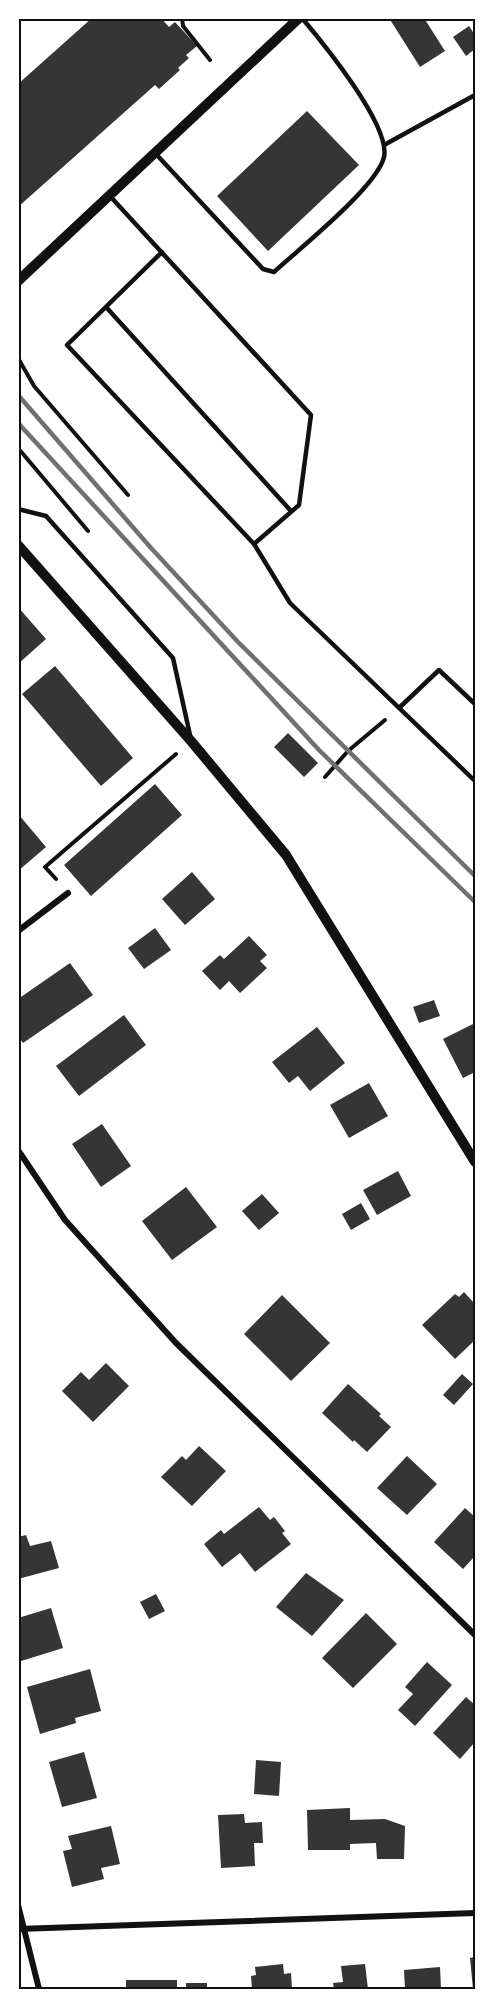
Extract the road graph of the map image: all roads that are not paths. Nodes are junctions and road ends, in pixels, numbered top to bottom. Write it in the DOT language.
graph roads {
  1 [pos="300,18"];
  2 [pos="475,95"];
  3 [pos="384,145"];
  4 [pos="155,153"];
  5 [pos="110,195"];
  6 [pos="162,252"];
  7 [pos="18,281"];
  8 [pos="106,307"];
  9 [pos="18,509"];
  10 [pos="291,511"];
  11 [pos="254,544"];
  12 [pos="18,545"];
  13 [pos="475,704"];
  14 [pos="399,708"];
  15 [pos="191,741"];
  16 [pos="475,781"];
  17 [pos="68,893"];
  18 [pos="18,931"];
  19 [pos="18,1150"];
  20 [pos="475,1162"];
  21 [pos="475,1635"];
  22 [pos="18,1905"];
  23 [pos="475,1912"];
  24 [pos="21,1929"];
  25 [pos="39,1989"];
  1 -- 3 [label="lane"];
  1 -- 4 [label="street"];
  2 -- 3 [label="lane"];
  3 -- 4 [label="lane"];
  4 -- 5 [label="street"];
  5 -- 6 [label="lane"];
  5 -- 7 [label="street"];
  6 -- 8 [label="lane"];
  6 -- 10 [label="lane"];
  8 -- 10 [label="lane"];
  8 -- 11 [label="lane"];
  9 -- 15 [label="lane"];
  10 -- 11 [label="lane"];
  11 -- 14 [label="lane"];
  12 -- 15 [label="street"];
  13 -- 14 [label="lane"];
  14 -- 16 [label="lane"];
  15 -- 20 [label="street"];
  17 -- 18 [label="street"];
  19 -- 21 [label="street"];
  22 -- 24 [label="street"];
  23 -- 24 [label="street"];
  24 -- 25 [label="street"];
}
